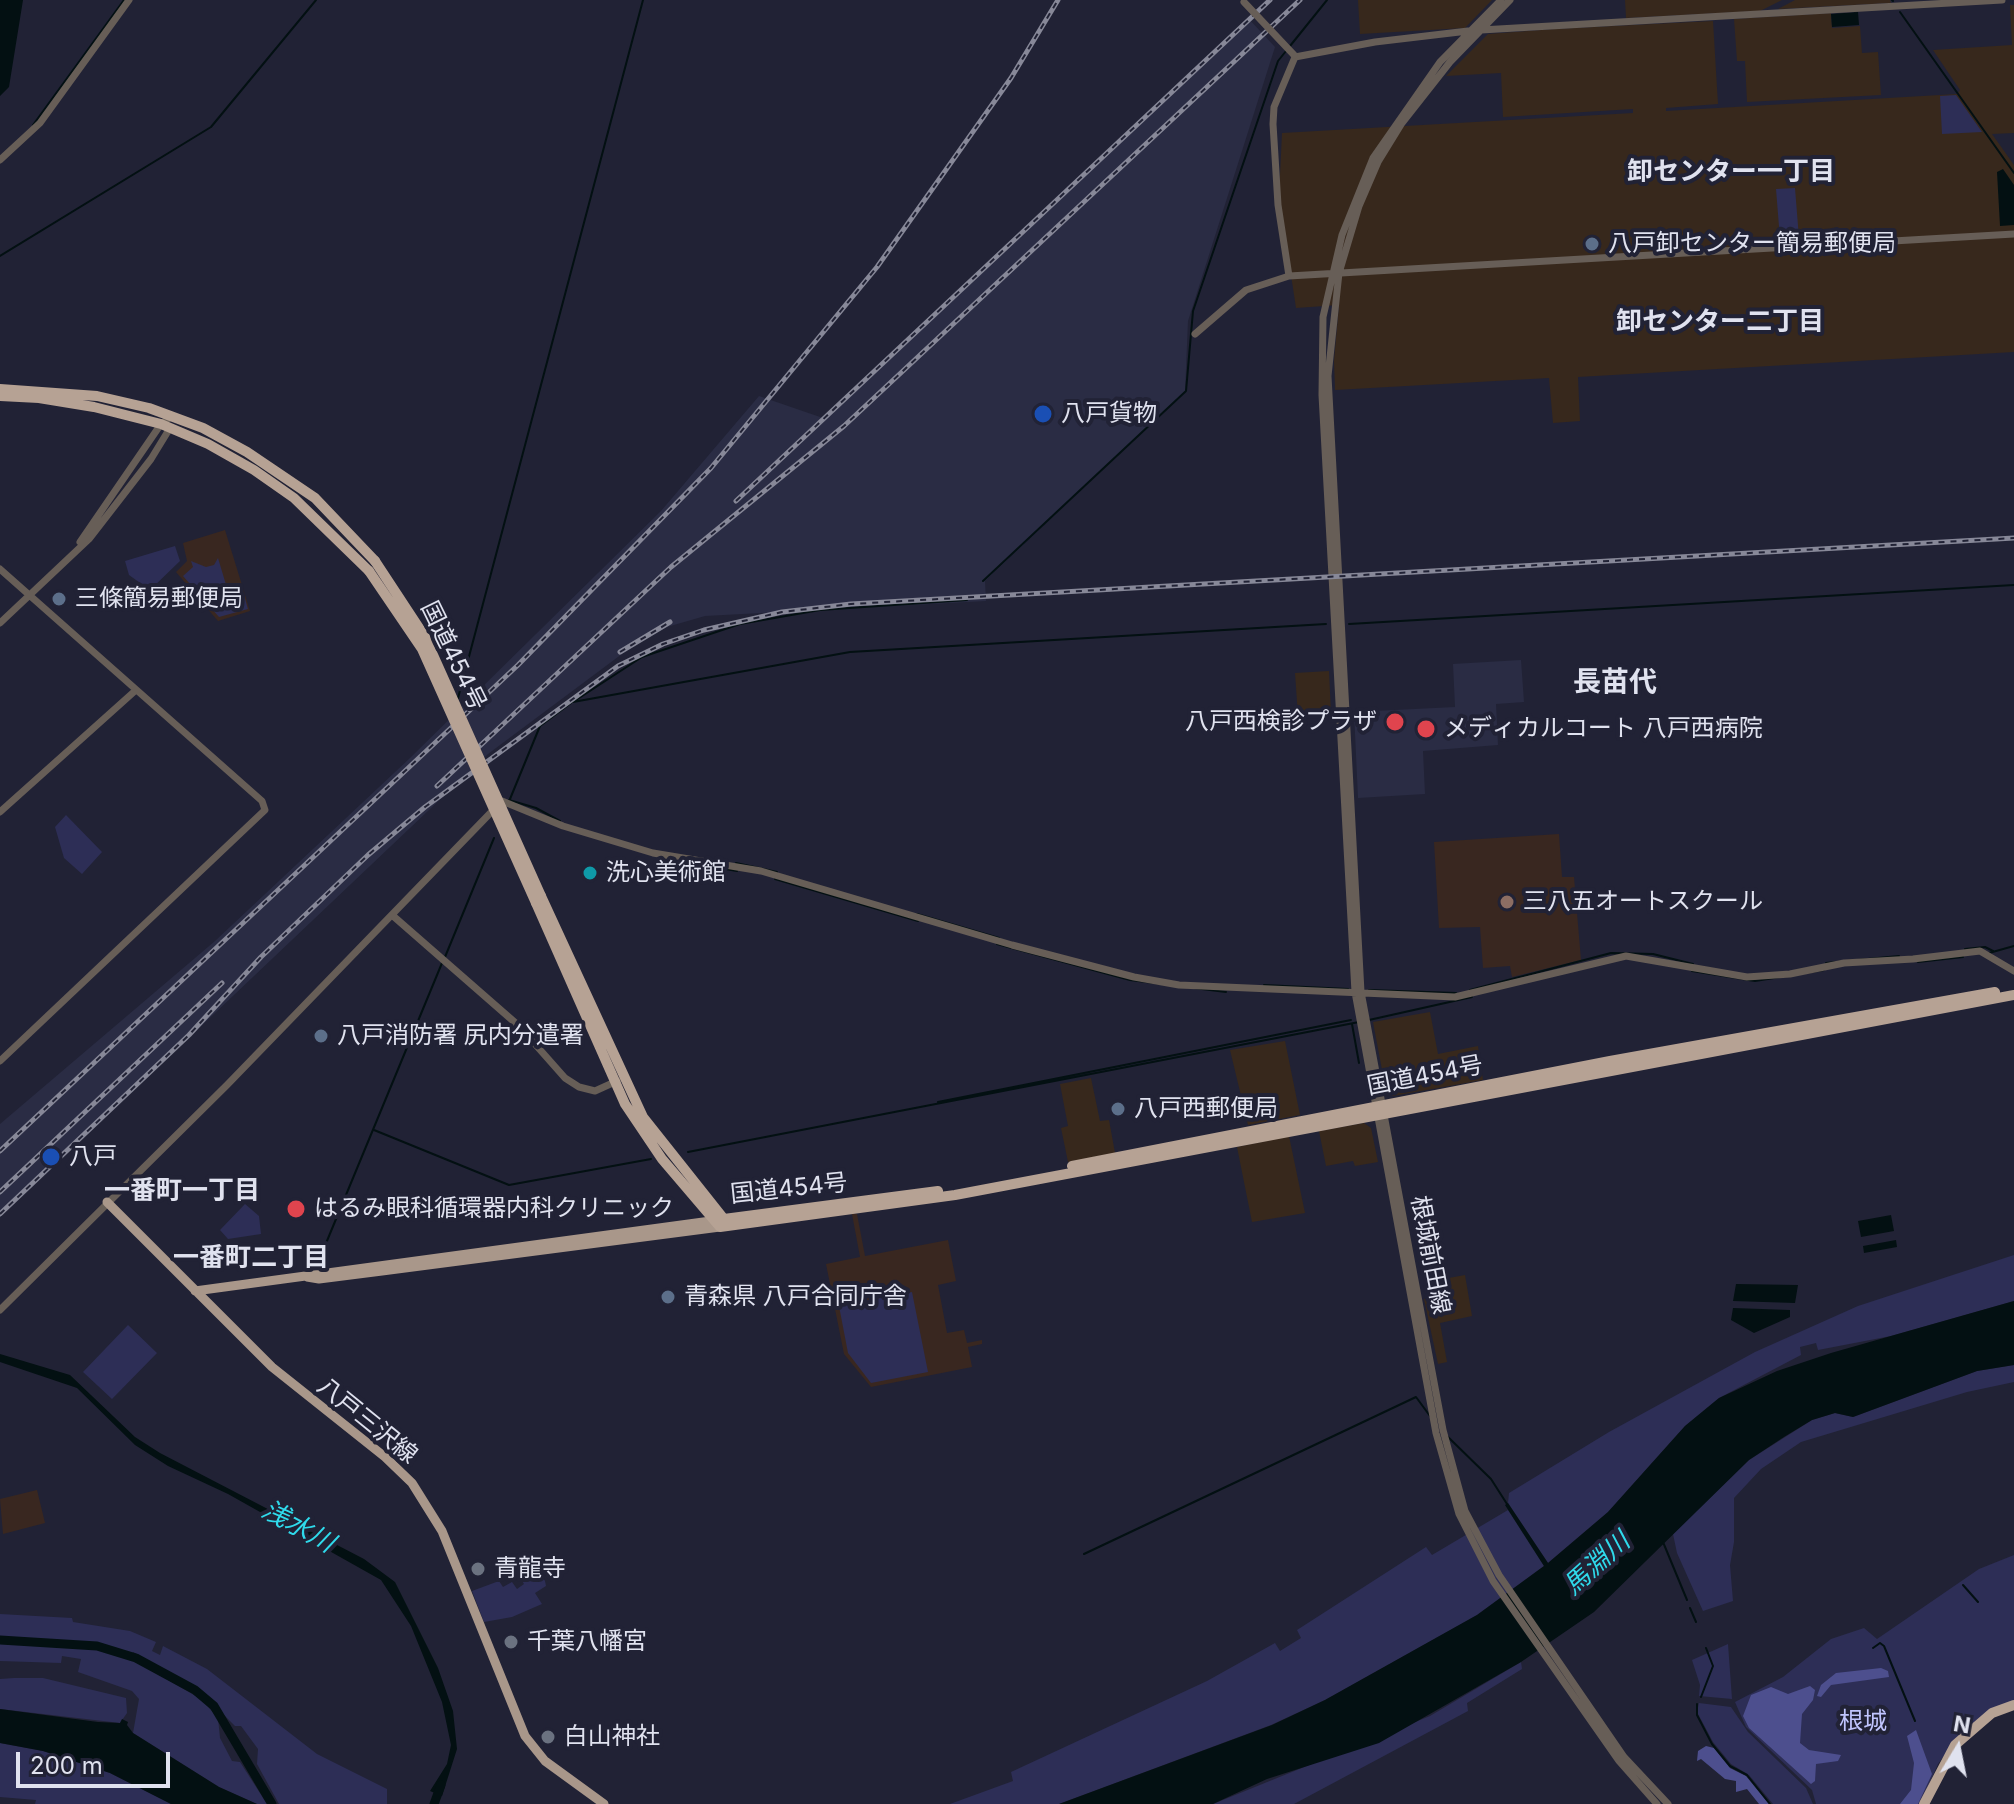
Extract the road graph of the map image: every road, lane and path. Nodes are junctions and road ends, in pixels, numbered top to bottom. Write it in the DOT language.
graph roads {
  1 [pos="129,0"];
  2 [pos="1501,0"];
  3 [pos="1510,0"];
  4 [pos="2002,0"];
  5 [pos="1243,1"];
  6 [pos="1482,30"];
  7 [pos="1470,31"];
  8 [pos="1295,56"];
  9 [pos="0,160"];
  10 [pos="2014,234"];
  11 [pos="1335,274"];
  12 [pos="1289,276"];
  13 [pos="1195,334"];
  14 [pos="0,389"];
  15 [pos="0,396"];
  16 [pos="168,423"];
  17 [pos="0,569"];
  18 [pos="28,597"];
  19 [pos="0,623"];
  20 [pos="136,690"];
  21 [pos="0,812"];
  22 [pos="392,915"];
  23 [pos="2014,971"];
  24 [pos="2014,988"];
  25 [pos="1358,992"];
  26 [pos="2014,995"];
  27 [pos="0,1061"];
  28 [pos="618,1080"];
  29 [pos="1379,1110"];
  30 [pos="107,1202"];
  31 [pos="719,1222"];
  32 [pos="195,1291"];
  33 [pos="0,1310"];
  34 [pos="2014,1705"];
  35 [pos="1622,1759"];
  36 [pos="604,1804"];
  37 [pos="1657,1804"];
  38 [pos="1668,1804"];
  39 [pos="1924,1804"];
  1 -- 9 [label="street"];
  2 -- 7 [label="street"];
  3 -- 6 [label="street"];
  4 -- 6 [label="street"];
  5 -- 8 [label="street, bridge"];
  6 -- 7 [label="street"];
  6 -- 11 [label="street"];
  7 -- 8 [label="street"];
  7 -- 11 [label="street"];
  8 -- 12 [label="street"];
  10 -- 11 [label="street"];
  11 -- 12 [label="street"];
  11 -- 25 [label="street, 根城前田線"];
  12 -- 13 [label="street"];
  14 -- 16 [label="highway, 国道454号"];
  15 -- 16 [label="highway, 国道454号"];
  16 -- 18 [label="street"];
  16 -- 28 [label="highway, 国道454号, bridge"];
  17 -- 18 [label="street"];
  18 -- 19 [label="street"];
  18 -- 20 [label="street"];
  20 -- 21 [label="street"];
  20 -- 27 [label="street"];
  22 -- 25 [label="street"];
  22 -- 28 [label="street"];
  22 -- 30 [label="street"];
  23 -- 25 [label="street"];
  24 -- 29 [label="highway, 国道454号"];
  25 -- 29 [label="street, 根城前田線"];
  26 -- 29 [label="highway, 国道454号"];
  28 -- 31 [label="highway, 国道454号"];
  29 -- 31 [label="highway, 国道454号"];
  29 -- 35 [label="street, 根城前田線"];
  30 -- 32 [label="main road, 八戸三沢線"];
  30 -- 33 [label="street"];
  31 -- 32 [label="main road"];
  32 -- 36 [label="main road, 八戸三沢線"];
  34 -- 39 [label="highway"];
  35 -- 37 [label="street"];
  35 -- 38 [label="street"];
}
